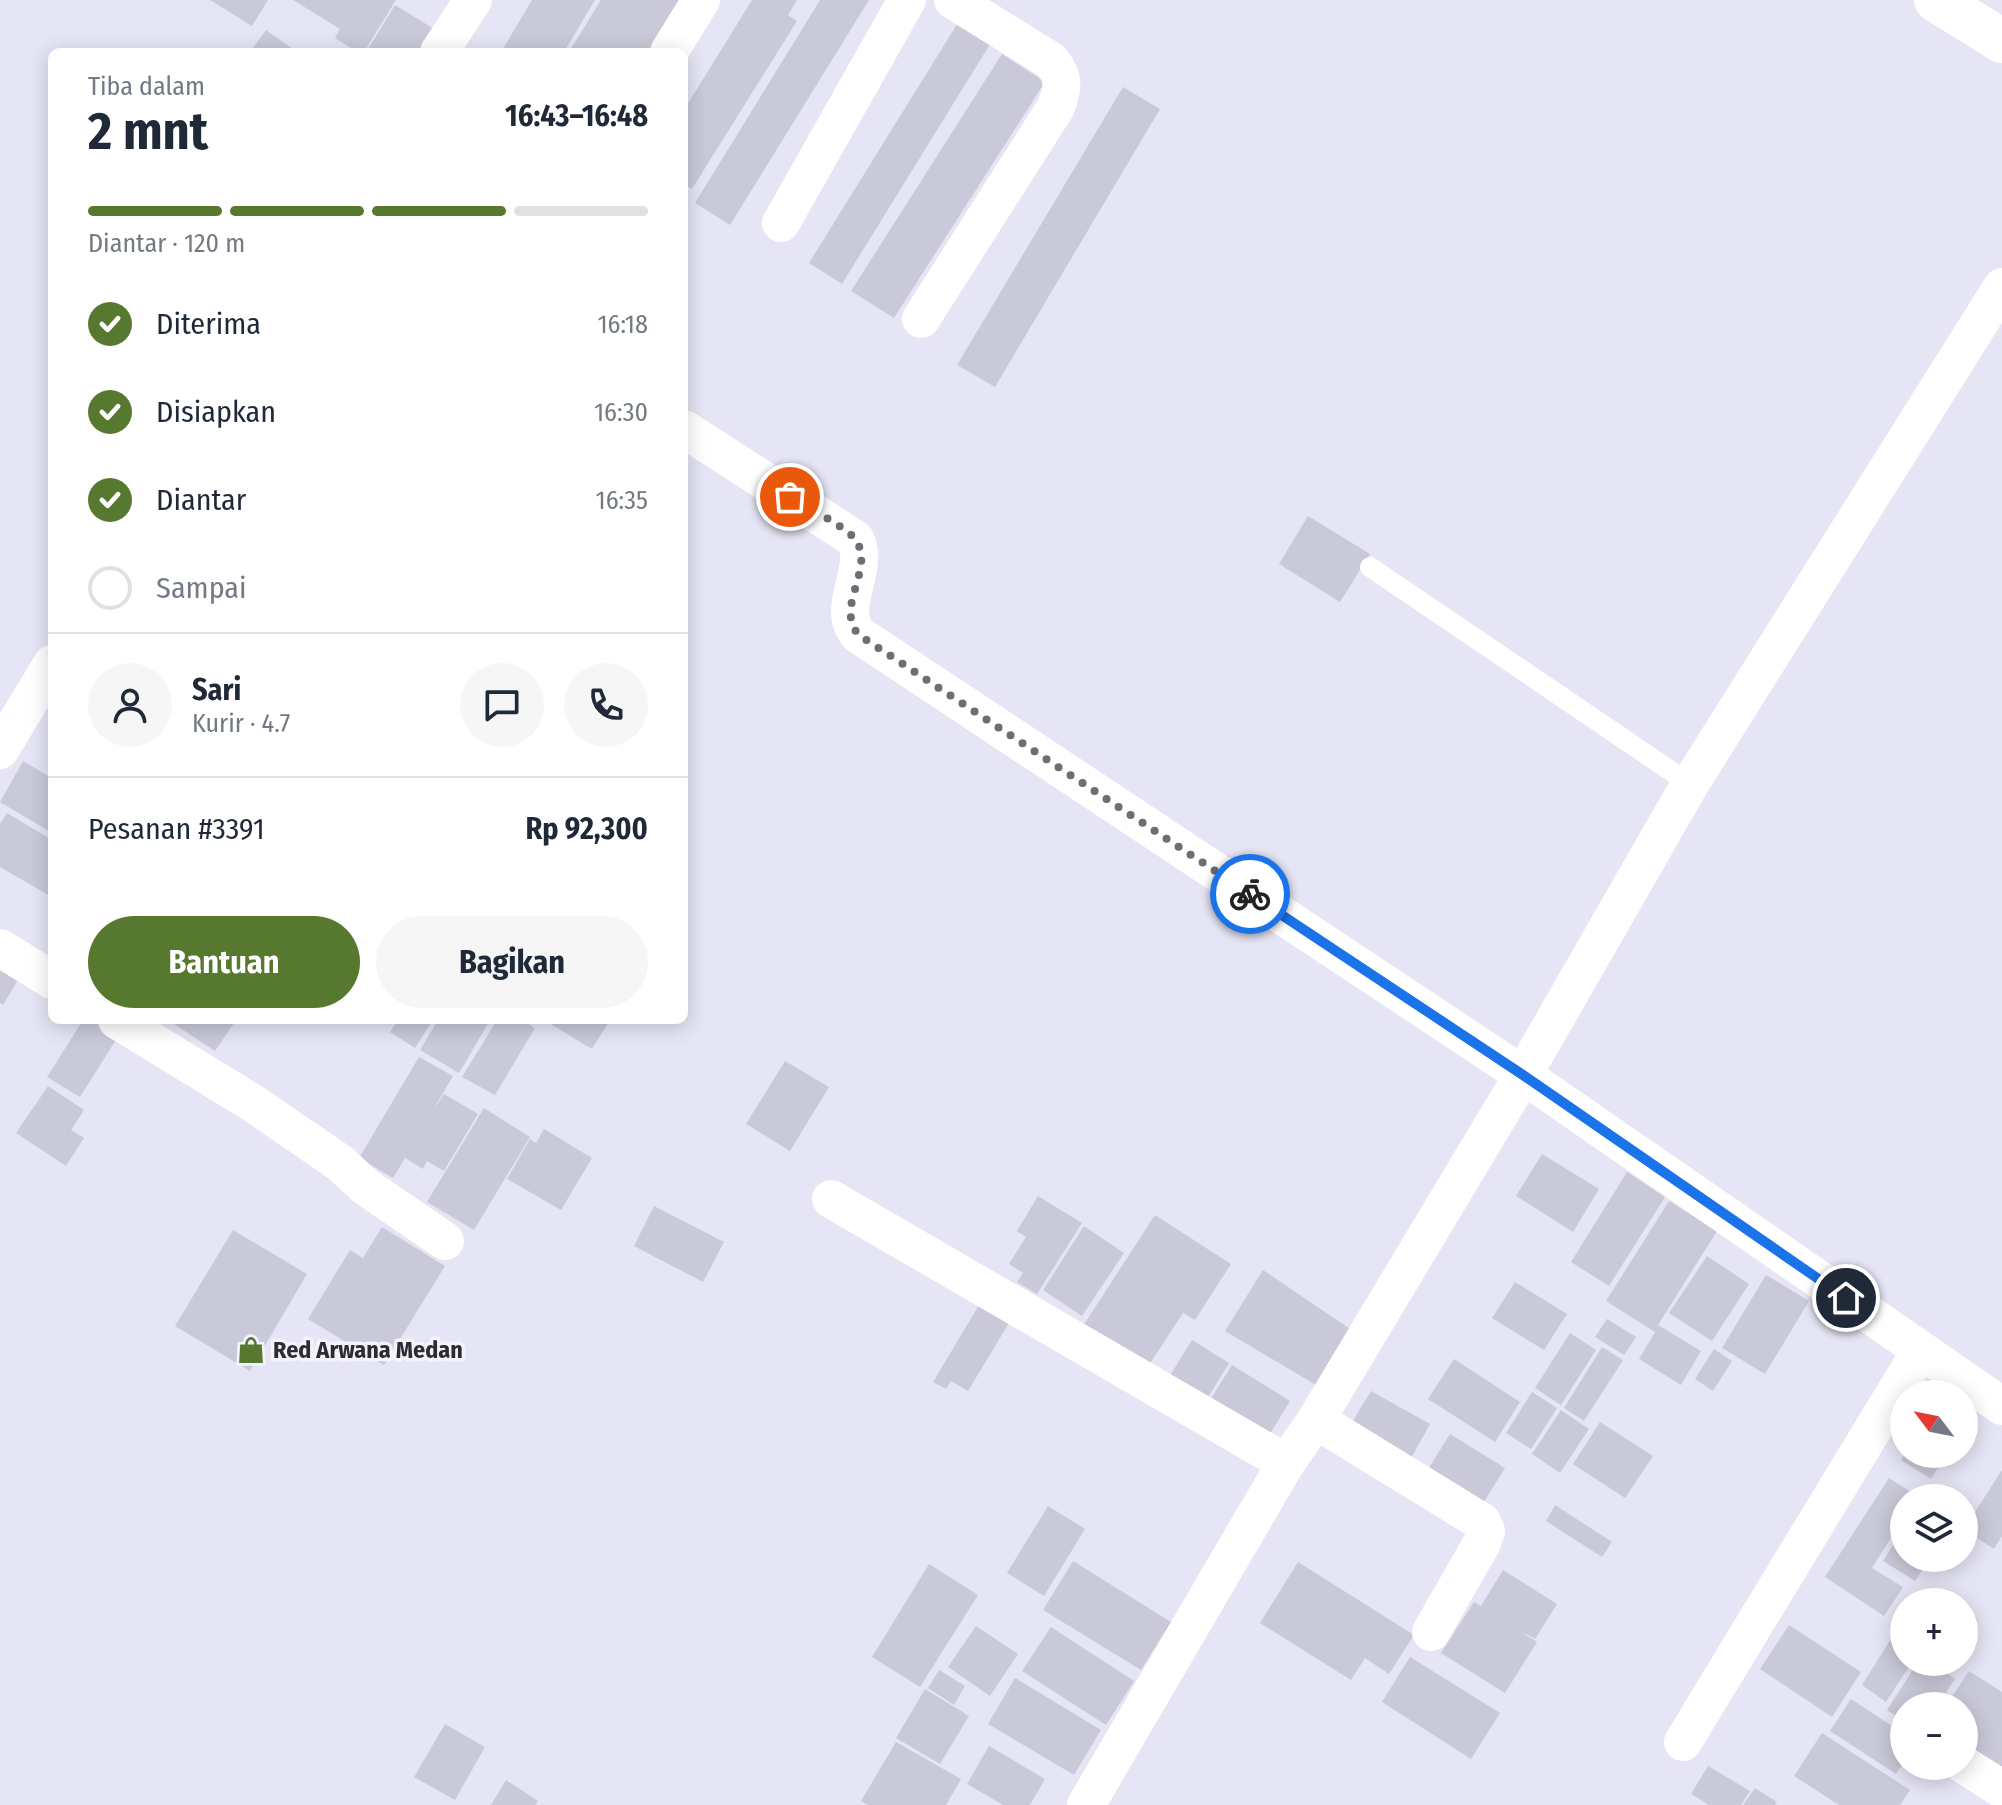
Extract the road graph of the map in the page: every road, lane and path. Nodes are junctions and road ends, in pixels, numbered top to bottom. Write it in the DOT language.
graph roads {
  1 [pos="473,0"];
  2 [pos="701,0"];
  3 [pos="907,0"];
  4 [pos="953,0"];
  5 [pos="1936,0"];
  6 [pos="2002,41"];
  7 [pos="442,48"];
  8 [pos="671,48"];
  9 [pos="781,223"];
  10 [pos="2002,287"];
  11 [pos="921,319"];
  12 [pos="688,432"];
  13 [pos="1370,567"];
  14 [pos="47,683"];
  15 [pos="0,750"];
  16 [pos="1690,784"];
  17 [pos="0,948"];
  18 [pos="48,978"];
  19 [pos="124,1024"];
  20 [pos="1523,1075"];
  21 [pos="831,1199"];
  22 [pos="445,1241"];
  23 [pos="1921,1350"];
  24 [pos="2002,1406"];
  25 [pos="1316,1420"];
  26 [pos="1286,1463"];
  27 [pos="1431,1632"];
  28 [pos="1683,1742"];
  29 [pos="1978,1774"];
  30 [pos="2002,1789"];
  31 [pos="1086,1805"];
  1 -- 7 [label="street"];
  2 -- 8 [label="street"];
  3 -- 9 [label="street"];
  4 -- 11 [label="street"];
  5 -- 6 [label="street"];
  10 -- 16 [label="street"];
  12 -- 20 [label="street"];
  13 -- 16 [label="lane"];
  14 -- 15 [label="street"];
  16 -- 20 [label="street"];
  17 -- 18 [label="street"];
  19 -- 22 [label="street"];
  20 -- 23 [label="street"];
  20 -- 25 [label="street"];
  21 -- 26 [label="street"];
  23 -- 24 [label="street"];
  23 -- 28 [label="street"];
  25 -- 26 [label="street"];
  25 -- 27 [label="street"];
  26 -- 31 [label="street"];
  29 -- 30 [label="street"];
}
